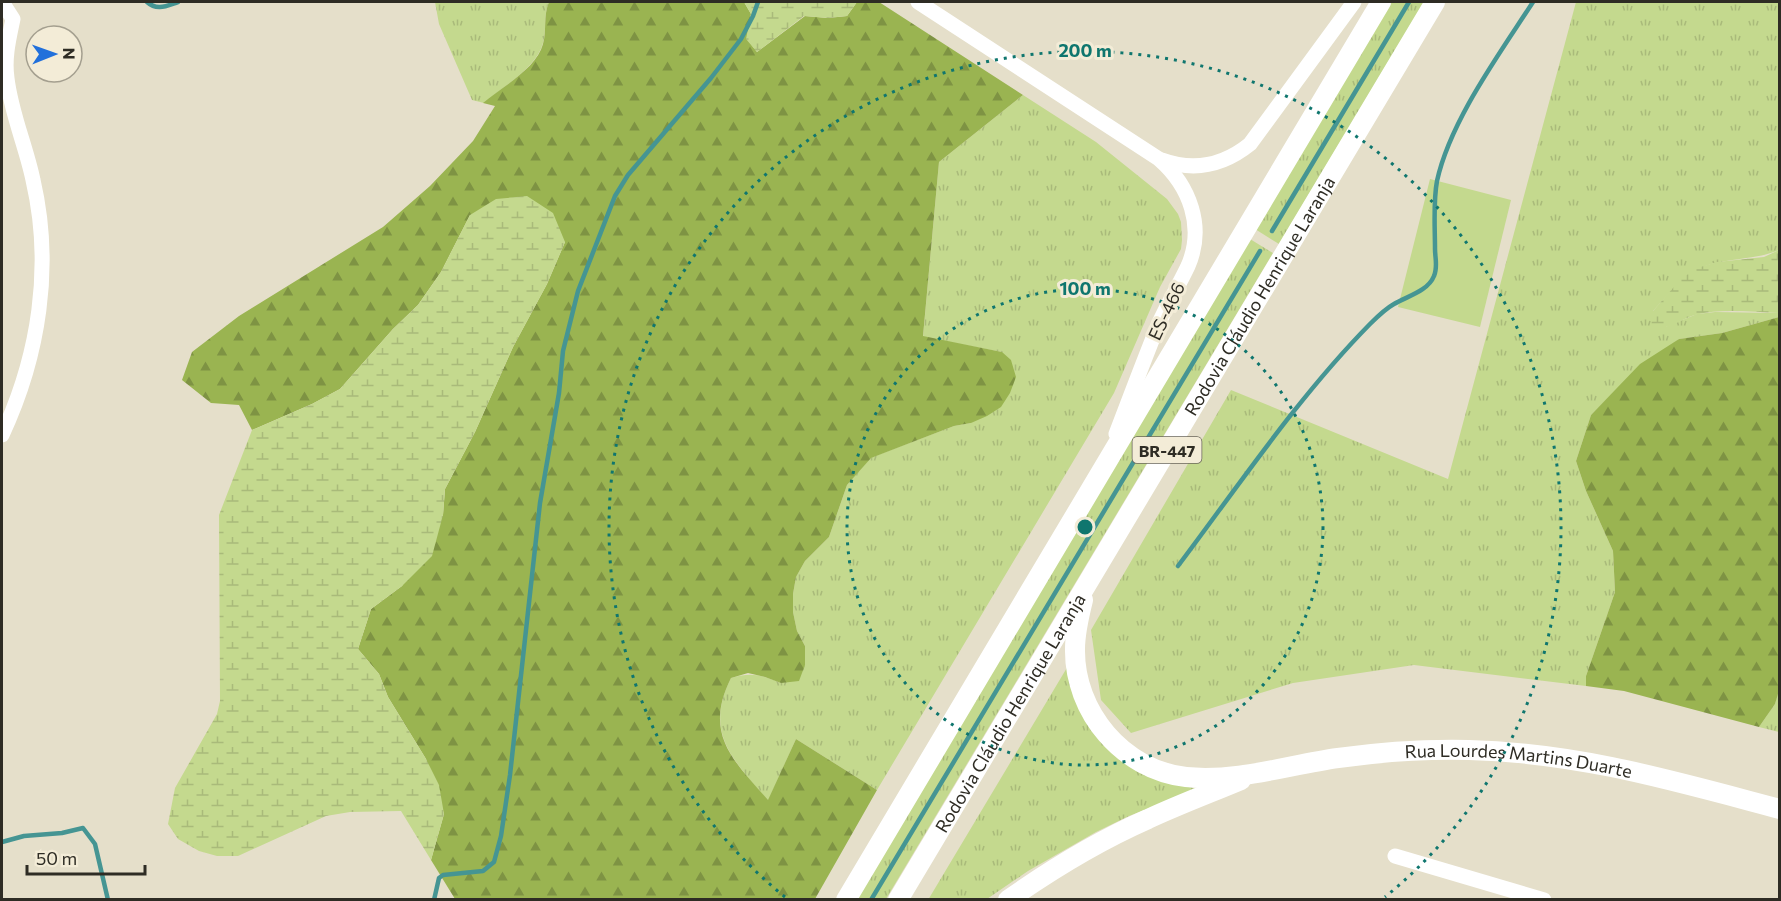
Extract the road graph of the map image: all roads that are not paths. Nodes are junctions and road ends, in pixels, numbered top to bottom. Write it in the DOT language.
graph roads {
  1 [pos="2,2"];
  2 [pos="918,2"];
  3 [pos="1354,2"];
  4 [pos="1381,2"];
  5 [pos="1435,2"];
  6 [pos="1159,159"];
  7 [pos="2,435"];
  8 [pos="1103,468"];
  9 [pos="1086,586"];
  10 [pos="1255,774"];
  11 [pos="1779,808"];
  12 [pos="1395,856"];
  13 [pos="846,900"];
  14 [pos="898,900"];
  15 [pos="1008,900"];
  16 [pos="1544,900"];
  1 -- 7 [label="street"];
  2 -- 6 [label="street, ES-466"];
  3 -- 6 [label="street, ES-466"];
  4 -- 8 [label="main road, BR-447"];
  5 -- 9 [label="main road, Rodovia Cláudio Henrique Laranja / BR-447"];
  6 -- 8 [label="street, ES-466"];
  8 -- 13 [label="main road, BR-447"];
  9 -- 10 [label="main road"];
  9 -- 14 [label="main road, Rodovia Cláudio Henrique Laranja / BR-447"];
  10 -- 11 [label="main road, Rua Lourdes Martins Duarte"];
  10 -- 15 [label="main road"];
  12 -- 16 [label="street"];
}
